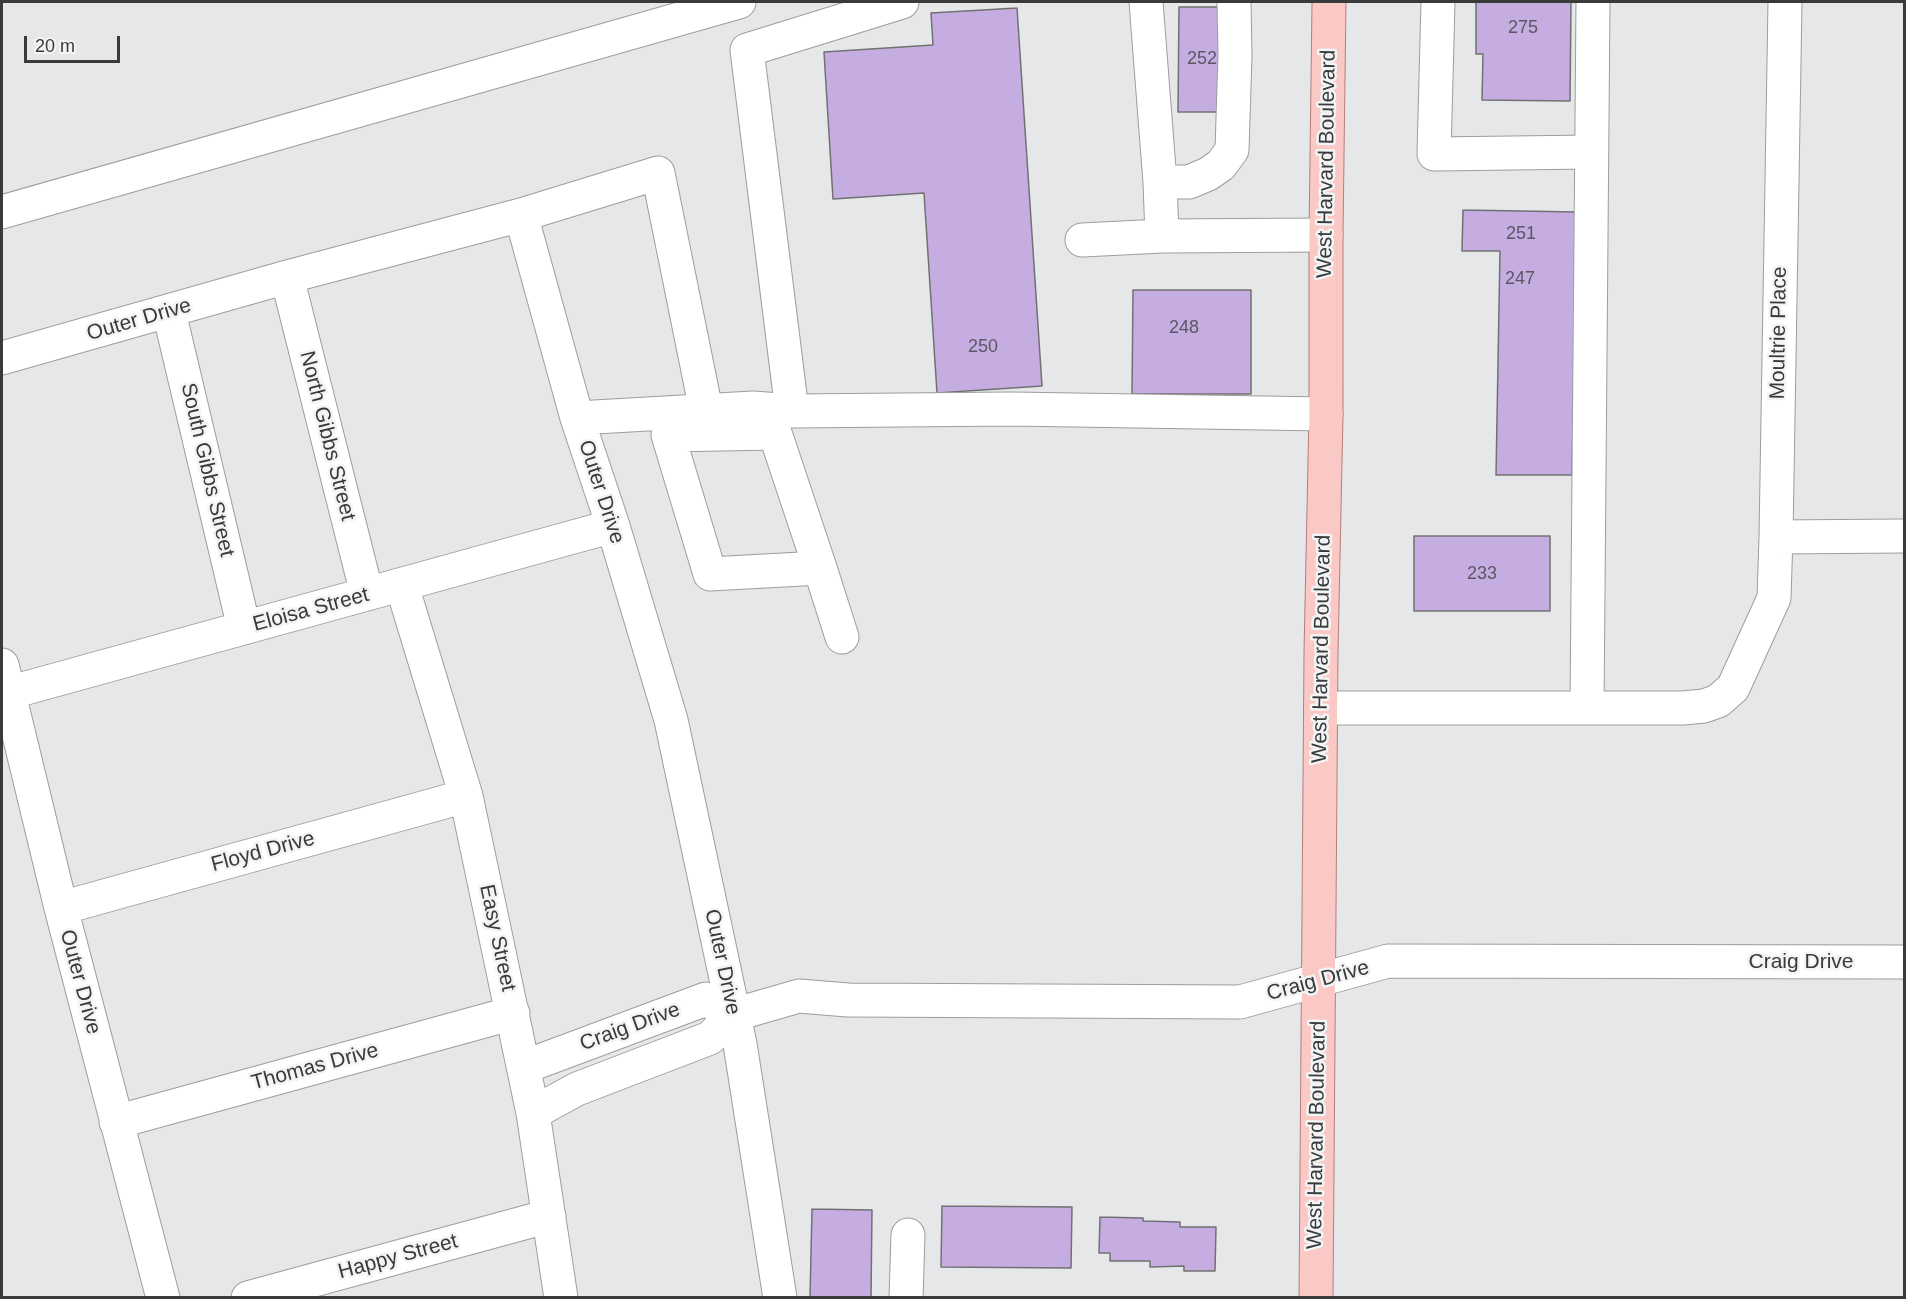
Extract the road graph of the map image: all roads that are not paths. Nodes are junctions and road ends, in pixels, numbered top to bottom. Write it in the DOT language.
graph roads {
  1 [pos="739,2"];
  2 [pos="902,2"];
  3 [pos="1146,2"];
  4 [pos="1234,2"];
  5 [pos="1329,2"];
  6 [pos="1438,2"];
  7 [pos="1593,2"];
  8 [pos="1785,2"];
  9 [pos="1591,152"];
  10 [pos="1160,182"];
  11 [pos="2,212"];
  12 [pos="521,215"];
  13 [pos="1326,235"];
  14 [pos="1162,236"];
  15 [pos="1082,240"];
  16 [pos="287,278"];
  17 [pos="169,312"];
  18 [pos="2,358"];
  19 [pos="706,410"];
  20 [pos="792,411"];
  21 [pos="1326,414"];
  22 [pos="577,418"];
  23 [pos="613,526"];
  24 [pos="1905,536"];
  25 [pos="1776,537"];
  26 [pos="820,568"];
  27 [pos="402,586"];
  28 [pos="367,594"];
  29 [pos="244,628"];
  30 [pos="842,637"];
  31 [pos="5,679"];
  32 [pos="1321,708"];
  33 [pos="1587,708"];
  34 [pos="466,796"];
  35 [pos="61,908"];
  36 [pos="1905,962"];
  37 [pos="1319,981"];
  38 [pos="513,1013"];
  39 [pos="733,1015"];
  40 [pos="524,1067"];
  41 [pos="533,1113"];
  42 [pos="116,1122"];
  43 [pos="549,1216"];
  44 [pos="908,1235"];
  45 [pos="163,1298"];
  46 [pos="248,1298"];
  47 [pos="561,1298"];
  48 [pos="780,1298"];
  49 [pos="906,1298"];
  50 [pos="1316,1298"];
  1 -- 11 [label="street"];
  2 -- 20 [label="street"];
  3 -- 10 [label="street"];
  4 -- 10 [label="street"];
  5 -- 13 [label="main road, West Harvard Boulevard"];
  6 -- 9 [label="street"];
  7 -- 9 [label="street"];
  8 -- 25 [label="street, Moultrie Place"];
  9 -- 33 [label="street"];
  10 -- 14 [label="street"];
  12 -- 16 [label="street, Outer Drive"];
  12 -- 19 [label="street"];
  12 -- 22 [label="street, Outer Drive"];
  13 -- 14 [label="street"];
  13 -- 21 [label="main road, West Harvard Boulevard"];
  14 -- 15 [label="street"];
  16 -- 17 [label="street, Outer Drive"];
  16 -- 28 [label="street, North Gibbs Street"];
  17 -- 18 [label="street, Outer Drive"];
  17 -- 29 [label="street, South Gibbs Street"];
  19 -- 20 [label="street"];
  19 -- 22 [label="street"];
  20 -- 21 [label="street"];
  21 -- 32 [label="main road, West Harvard Boulevard"];
  22 -- 23 [label="street, Outer Drive"];
  23 -- 27 [label="street, Eloisa Street"];
  23 -- 39 [label="street, Outer Drive"];
  24 -- 25 [label="street"];
  25 -- 33 [label="street, Moultrie Place"];
  26 -- 26 [label="street"];
  26 -- 30 [label="street"];
  27 -- 28 [label="street, Eloisa Street"];
  27 -- 34 [label="street, Easy Street"];
  28 -- 29 [label="street, Eloisa Street"];
  29 -- 31 [label="street, Eloisa Street"];
  31 -- 35 [label="street, Outer Drive"];
  32 -- 33 [label="street, Moultrie Place"];
  32 -- 37 [label="main road, West Harvard Boulevard"];
  34 -- 35 [label="street, Floyd Drive"];
  34 -- 38 [label="street, Easy Street"];
  35 -- 42 [label="street, Outer Drive"];
  36 -- 37 [label="street, Craig Drive"];
  37 -- 39 [label="street, Craig Drive"];
  37 -- 50 [label="main road, West Harvard Boulevard"];
  38 -- 40 [label="street, Easy Street"];
  38 -- 42 [label="street, Thomas Drive"];
  39 -- 40 [label="street, Craig Drive"];
  39 -- 41 [label="street, Craig Drive"];
  39 -- 48 [label="street, Outer Drive"];
  40 -- 41 [label="street, Easy Street"];
  41 -- 43 [label="street, Easy Street"];
  42 -- 45 [label="street, Outer Drive"];
  43 -- 46 [label="street, Happy Street"];
  43 -- 47 [label="street, Easy Street"];
  44 -- 49 [label="street"];
}
